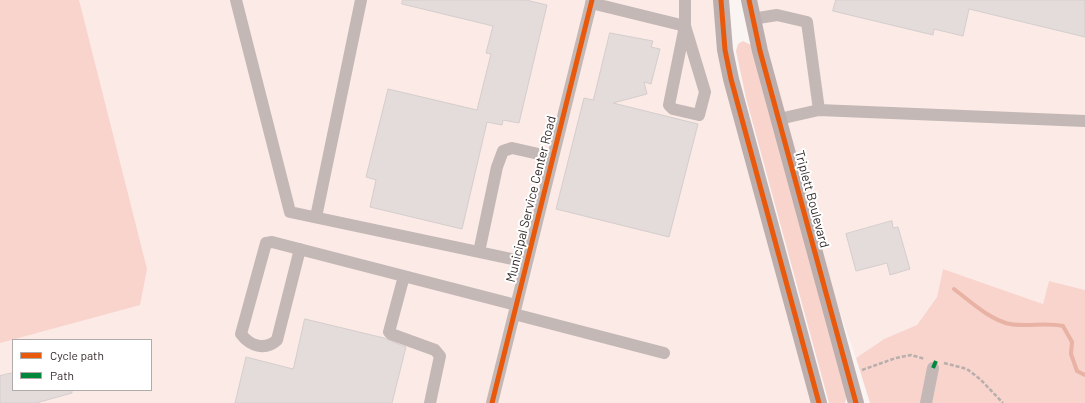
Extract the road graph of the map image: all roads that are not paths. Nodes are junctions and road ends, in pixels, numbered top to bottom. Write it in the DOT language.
graph roads {
  1 [pos="236,0"];
  2 [pos="361,0"];
  3 [pos="685,0"];
  4 [pos="721,0"];
  5 [pos="749,0"];
  6 [pos="591,2"];
  7 [pos="752,19"];
  8 [pos="685,26"];
  9 [pos="820,110"];
  10 [pos="779,119"];
  11 [pos="1085,121"];
  12 [pos="552,157"];
  13 [pos="316,217"];
  14 [pos="300,249"];
  15 [pos="479,252"];
  16 [pos="526,262"];
  17 [pos="404,276"];
  18 [pos="515,309"];
  19 [pos="664,353"];
  20 [pos="935,364"];
  21 [pos="430,403"];
  22 [pos="492,403"];
  23 [pos="819,403"];
  24 [pos="856,403"];
  25 [pos="926,403"];
  1 -- 13 [label="street"];
  2 -- 13 [label="street"];
  3 -- 8 [label="street"];
  4 -- 23 [label="main road"];
  5 -- 7 [label="main road, Triplett Boulevard"];
  6 -- 8 [label="street"];
  6 -- 12 [label="street, Municipal Service Center Road"];
  7 -- 9 [label="street"];
  7 -- 10 [label="main road, Triplett Boulevard"];
  8 -- 8 [label="street"];
  9 -- 10 [label="street"];
  9 -- 11 [label="street"];
  10 -- 24 [label="main road, Triplett Boulevard"];
  12 -- 15 [label="street"];
  12 -- 16 [label="street, Municipal Service Center Road"];
  13 -- 15 [label="street"];
  14 -- 14 [label="street"];
  14 -- 17 [label="street"];
  15 -- 16 [label="street"];
  16 -- 18 [label="street, Municipal Service Center Road"];
  17 -- 18 [label="street"];
  17 -- 21 [label="street"];
  18 -- 19 [label="street"];
  18 -- 22 [label="street, Municipal Service Center Road"];
  20 -- 25 [label="street"];
}
